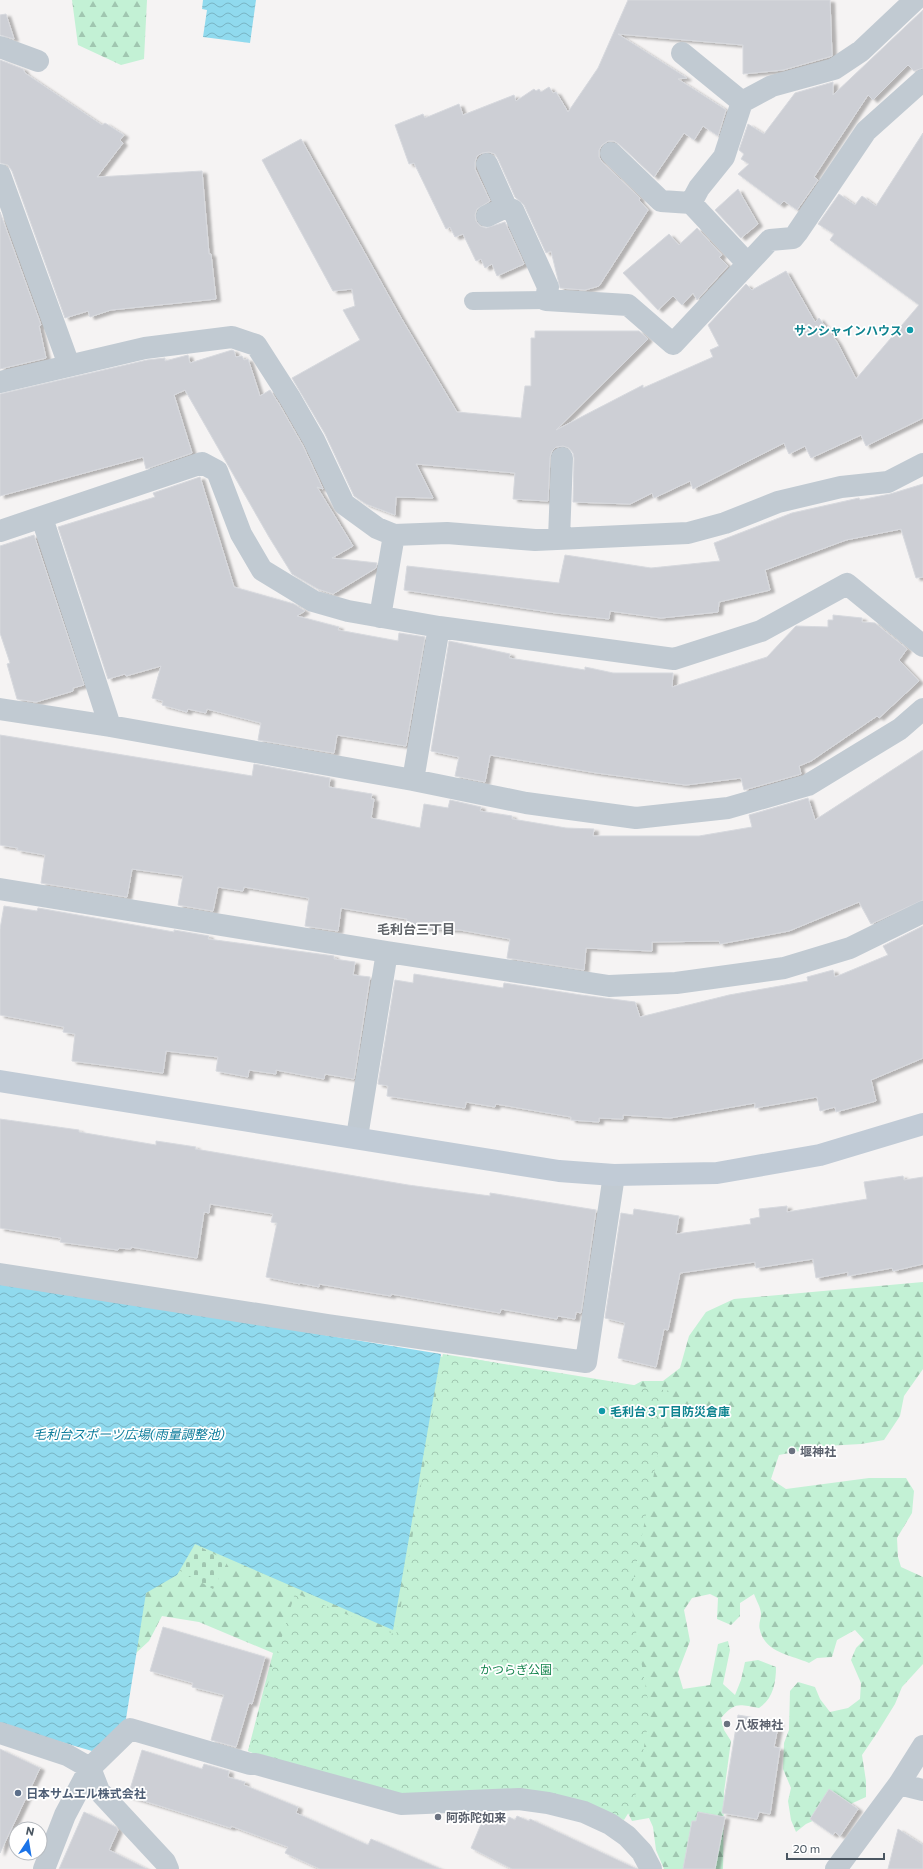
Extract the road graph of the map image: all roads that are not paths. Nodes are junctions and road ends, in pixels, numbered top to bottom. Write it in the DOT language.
graph roads {
  1 [pos="915,0"];
  2 [pos="0,47"];
  3 [pos="682,53"];
  4 [pos="38,61"];
  5 [pos="923,80"];
  6 [pos="742,102"];
  7 [pos="611,153"];
  8 [pos="487,164"];
  9 [pos="0,175"];
  10 [pos="691,203"];
  11 [pos="506,207"];
  12 [pos="487,216"];
  13 [pos="748,263"];
  14 [pos="546,300"];
  15 [pos="473,301"];
  16 [pos="69,366"];
  17 [pos="0,382"];
  18 [pos="562,458"];
  19 [pos="923,464"];
  20 [pos="42,518"];
  21 [pos="0,531"];
  22 [pos="394,535"];
  23 [pos="559,539"];
  24 [pos="380,617"];
  25 [pos="439,627"];
  26 [pos="923,646"];
  27 [pos="0,709"];
  28 [pos="923,709"];
  29 [pos="110,726"];
  30 [pos="413,780"];
  31 [pos="0,889"];
  32 [pos="923,912"];
  33 [pos="387,952"];
  34 [pos="0,1081"];
  35 [pos="923,1124"];
  36 [pos="357,1138"];
  37 [pos="614,1176"];
  38 [pos="0,1274"];
  39 [pos="0,1733"];
  40 [pos="923,1746"];
  41 [pos="90,1768"];
  42 [pos="899,1784"];
  43 [pos="923,1790"];
  44 [pos="44,1869"];
  45 [pos="168,1869"];
  46 [pos="651,1869"];
  47 [pos="836,1869"];
  1 -- 6 [label="street"];
  2 -- 4 [label="street"];
  3 -- 6 [label="street"];
  5 -- 13 [label="street"];
  6 -- 10 [label="street"];
  7 -- 10 [label="street"];
  8 -- 11 [label="street"];
  9 -- 16 [label="street"];
  10 -- 13 [label="street"];
  11 -- 12 [label="street"];
  11 -- 14 [label="street"];
  13 -- 14 [label="street"];
  14 -- 15 [label="lane"];
  16 -- 17 [label="street"];
  16 -- 22 [label="street"];
  18 -- 23 [label="street"];
  19 -- 23 [label="street"];
  20 -- 21 [label="street"];
  20 -- 24 [label="street"];
  20 -- 29 [label="street"];
  22 -- 23 [label="street"];
  22 -- 24 [label="street"];
  24 -- 25 [label="street"];
  25 -- 26 [label="street"];
  25 -- 30 [label="street"];
  27 -- 29 [label="street"];
  28 -- 30 [label="street"];
  29 -- 30 [label="street"];
  31 -- 33 [label="street"];
  32 -- 33 [label="street"];
  33 -- 36 [label="street"];
  34 -- 36 [label="street"];
  35 -- 37 [label="street"];
  36 -- 37 [label="street"];
  37 -- 38 [label="street"];
  39 -- 41 [label="street"];
  40 -- 42 [label="street"];
  41 -- 44 [label="street"];
  41 -- 45 [label="street"];
  41 -- 46 [label="street"];
  42 -- 43 [label="street"];
  42 -- 47 [label="street"];
}
